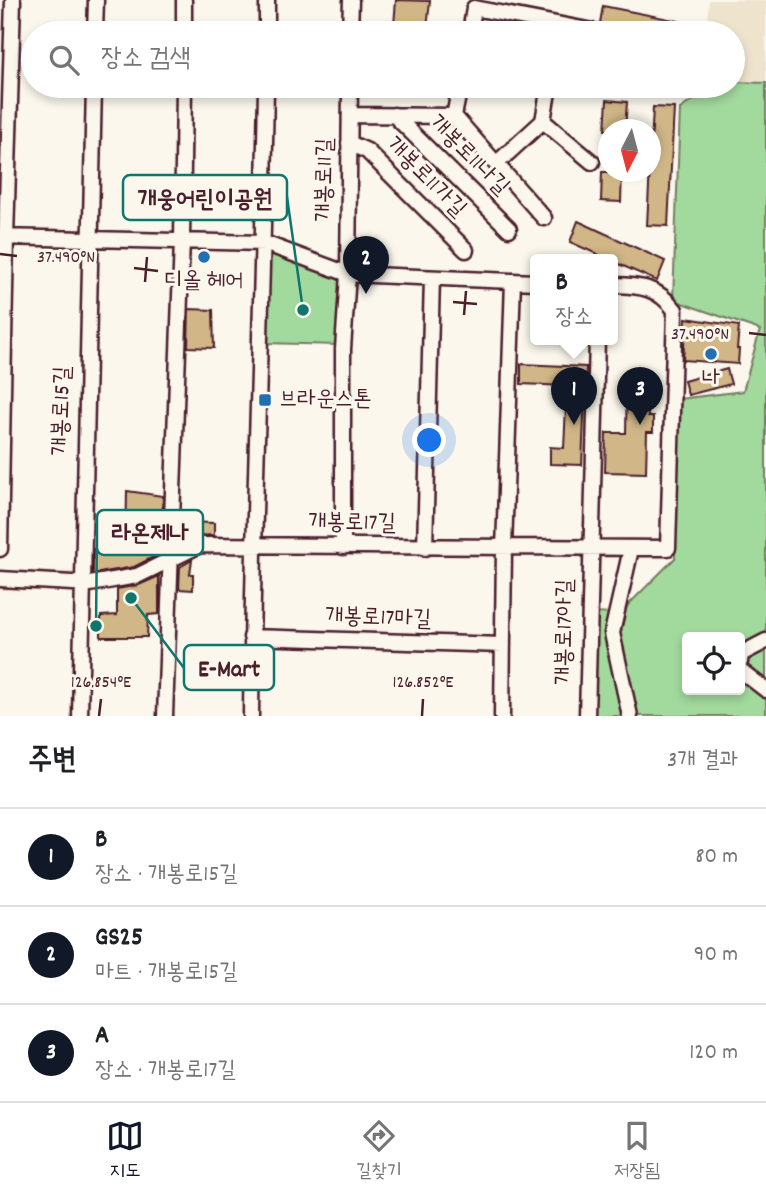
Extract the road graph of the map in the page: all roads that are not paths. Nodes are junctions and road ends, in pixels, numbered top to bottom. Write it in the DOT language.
graph roads {
  1 [pos="13,0"];
  2 [pos="96,0"];
  3 [pos="184,0"];
  4 [pos="267,0"];
  5 [pos="351,0"];
  6 [pos="95,21"];
  7 [pos="184,21"];
  8 [pos="267,21"];
  9 [pos="351,21"];
  10 [pos="472,21"];
  11 [pos="527,21"];
  12 [pos="94,98"];
  13 [pos="184,98"];
  14 [pos="266,98"];
  15 [pos="350,98"];
  16 [pos="458,98"];
  17 [pos="547,98"];
  18 [pos="350,115"];
  19 [pos="394,115"];
  20 [pos="454,116"];
  21 [pos="543,121"];
  22 [pos="349,143"];
  23 [pos="592,162"];
  24 [pos="496,164"];
  25 [pos="544,218"];
  26 [pos="509,229"];
  27 [pos="3,237"];
  28 [pos="90,239"];
  29 [pos="182,240"];
  30 [pos="264,243"];
  31 [pos="466,250"];
  32 [pos="348,274"];
  33 [pos="432,278"];
  34 [pos="513,281"];
  35 [pos="530,282"];
  36 [pos="618,285"];
  37 [pos="597,345"];
  38 [pos="253,546"];
  39 [pos="343,547"];
  40 [pos="425,548"];
  41 [pos="504,548"];
  42 [pos="0,549"];
  43 [pos="591,549"];
  44 [pos="631,549"];
  45 [pos="172,559"];
  46 [pos="0,579"];
  47 [pos="81,583"];
  48 [pos="251,637"];
  49 [pos="766,641"];
  50 [pos="503,645"];
  51 [pos="745,652"];
  52 [pos="745,674"];
  53 [pos="766,690"];
  54 [pos="80,716"];
  55 [pos="165,716"];
  56 [pos="251,716"];
  57 [pos="502,716"];
  58 [pos="587,716"];
  59 [pos="629,716"];
  1 -- 27 [label="street"];
  2 -- 6 [label="street"];
  3 -- 7 [label="street"];
  4 -- 8 [label="street"];
  5 -- 9 [label="street"];
  10 -- 11 [label="street"];
  12 -- 28 [label="street"];
  13 -- 29 [label="street"];
  14 -- 30 [label="street"];
  15 -- 18 [label="street, 개봉로11길"];
  16 -- 20 [label="street, 개봉로11나길"];
  17 -- 21 [label="street"];
  18 -- 19 [label="street, 개봉로11나길"];
  18 -- 22 [label="street, 개봉로11길"];
  19 -- 20 [label="street, 개봉로11나길"];
  19 -- 26 [label="street, 개봉로11나길"];
  20 -- 24 [label="street, 개봉로11나길"];
  21 -- 23 [label="street"];
  21 -- 24 [label="street"];
  22 -- 31 [label="street, 개봉로11가길"];
  22 -- 32 [label="street, 개봉로11길"];
  24 -- 25 [label="street, 개봉로11나길"];
  27 -- 28 [label="street"];
  27 -- 42 [label="street"];
  28 -- 29 [label="street"];
  28 -- 47 [label="street, 개봉로15길"];
  29 -- 30 [label="street"];
  29 -- 45 [label="street"];
  30 -- 32 [label="street"];
  30 -- 38 [label="street"];
  32 -- 33 [label="street"];
  32 -- 39 [label="street"];
  33 -- 34 [label="street"];
  33 -- 40 [label="street"];
  34 -- 35 [label="street"];
  34 -- 41 [label="street"];
  36 -- 44 [label="street, 개봉로17길"];
  37 -- 43 [label="street"];
  38 -- 39 [label="street, 개봉로17길"];
  38 -- 45 [label="street, 개봉로17길"];
  38 -- 48 [label="street"];
  39 -- 40 [label="street, 개봉로17길"];
  40 -- 41 [label="street, 개봉로17길"];
  41 -- 43 [label="street, 개봉로17길"];
  41 -- 50 [label="street"];
  43 -- 44 [label="street, 개봉로17길"];
  43 -- 58 [label="street, 개봉로17아길"];
  44 -- 59 [label="street"];
  45 -- 47 [label="street, 개봉로17길"];
  45 -- 55 [label="street"];
  46 -- 47 [label="street, 개봉로17길"];
  47 -- 54 [label="street"];
  48 -- 50 [label="street, 개봉로17마길"];
  48 -- 56 [label="street"];
  49 -- 51 [label="street"];
  50 -- 57 [label="street"];
  52 -- 53 [label="street"];
}
